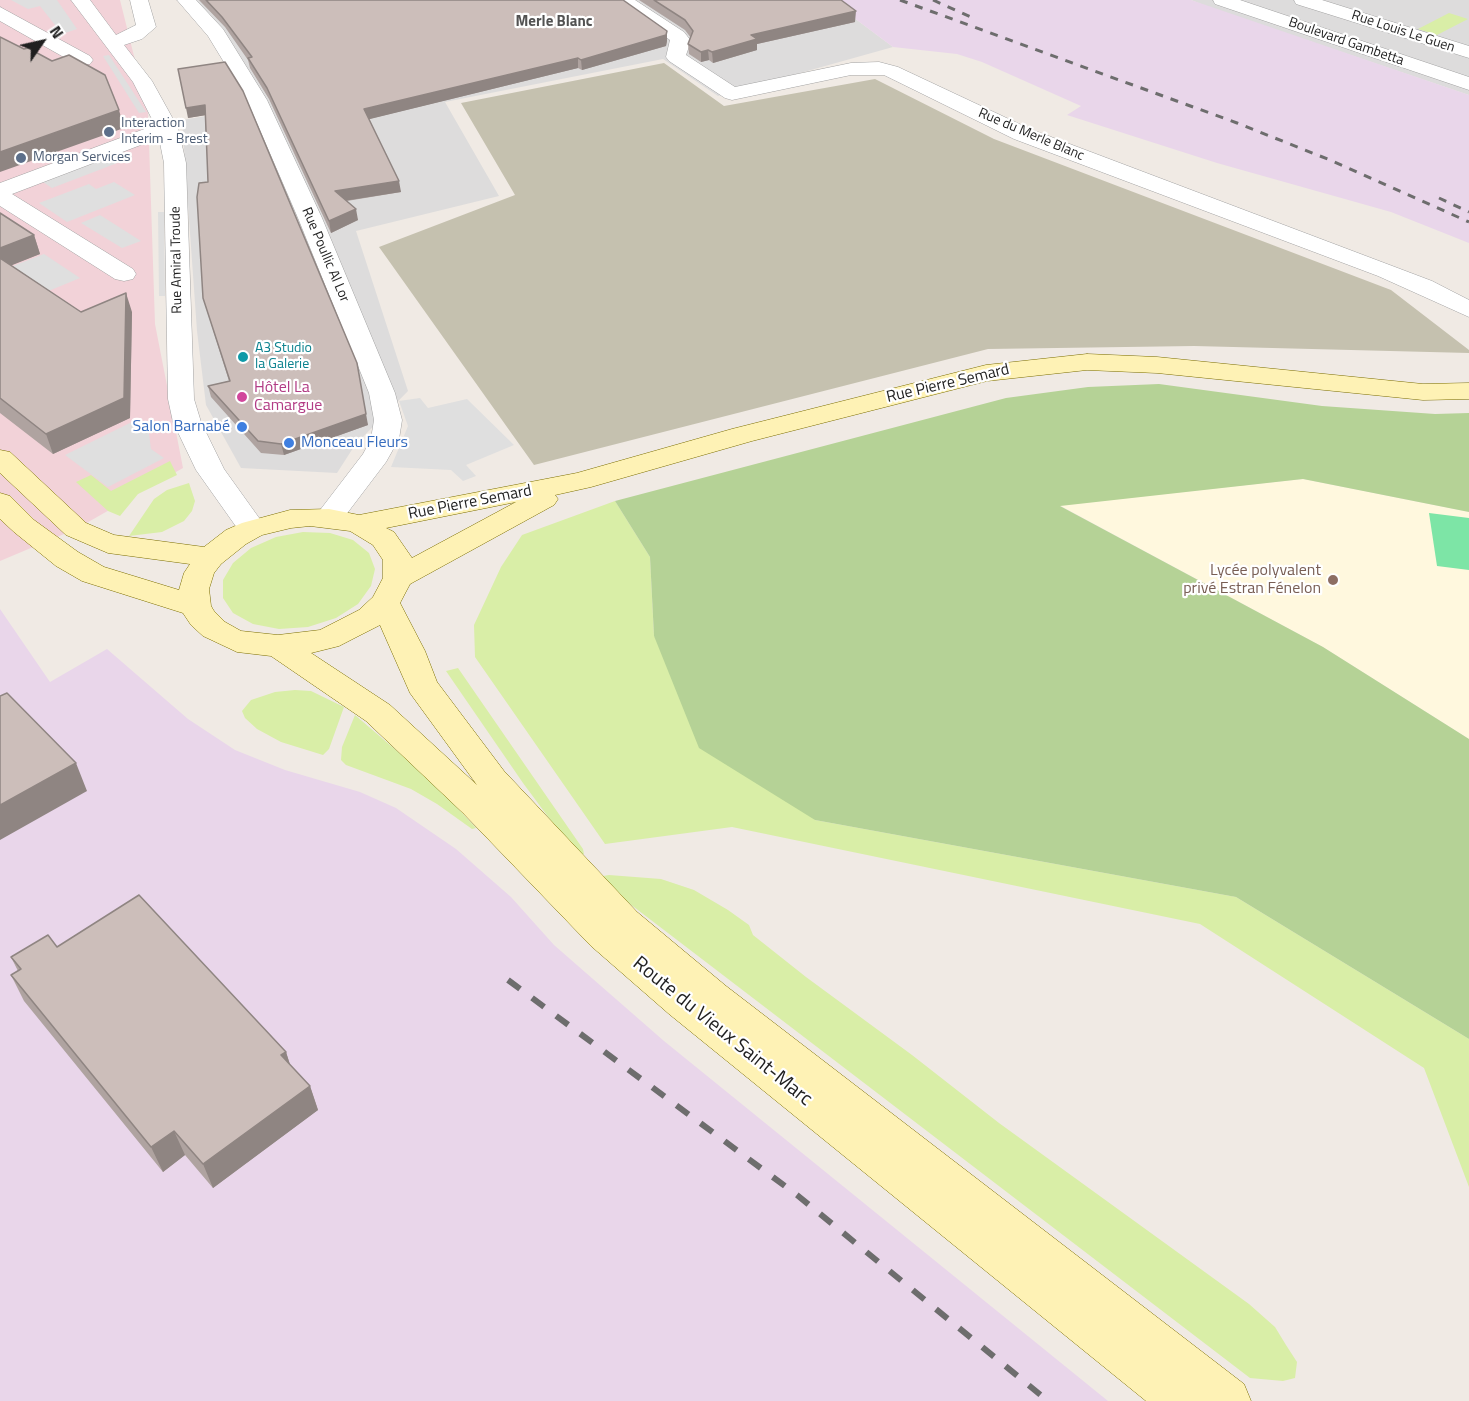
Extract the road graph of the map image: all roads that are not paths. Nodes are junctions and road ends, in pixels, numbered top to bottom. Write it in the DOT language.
graph roads {
  1 [pos="81,0"];
  2 [pos="186,0"];
  3 [pos="622,0"];
  4 [pos="1222,0"];
  5 [pos="1260,0"];
  6 [pos="1303,0"];
  7 [pos="141,8"];
  8 [pos="0,13"];
  9 [pos="107,35"];
  10 [pos="1469,52"];
  11 [pos="83,60"];
  12 [pos="1469,70"];
  13 [pos="1469,84"];
  14 [pos="167,128"];
  15 [pos="0,191"];
  16 [pos="0,196"];
  17 [pos="124,274"];
  18 [pos="1469,310"];
  19 [pos="1469,391"];
  20 [pos="0,458"];
  21 [pos="581,481"];
  22 [pos="0,502"];
  23 [pos="329,518"];
  24 [pos="359,524"];
  25 [pos="252,529"];
  26 [pos="210,557"];
  27 [pos="392,591"];
  28 [pos="195,606"];
  29 [pos="278,646"];
  30 [pos="1183,1401"];
  31 [pos="1227,1401"];
  1 -- 9 [label="street, Rue Amiral Troude"];
  2 -- 23 [label="street, Rue Poullic Al Lor"];
  3 -- 18 [label="street, Rue du Merle Blanc"];
  4 -- 13 [label="street, Boulevard Gambetta"];
  5 -- 12 [label="street, Boulevard Gambetta"];
  6 -- 10 [label="street, Rue Louis Le Guen"];
  7 -- 9 [label="street"];
  8 -- 11 [label="street"];
  9 -- 14 [label="street, Rue Amiral Troude"];
  14 -- 15 [label="street"];
  14 -- 25 [label="street, Rue Amiral Troude"];
  16 -- 17 [label="street"];
  19 -- 21 [label="main road, Rue Pierre Semard"];
  20 -- 26 [label="main road"];
  21 -- 24 [label="main road, Rue Pierre Semard"];
  21 -- 27 [label="main road, Rue Pierre Semard"];
  22 -- 28 [label="main road"];
  23 -- 24 [label="main road"];
  23 -- 25 [label="main road"];
  24 -- 27 [label="main road"];
  25 -- 26 [label="main road"];
  26 -- 28 [label="main road"];
  27 -- 29 [label="main road"];
  27 -- 31 [label="main road, Route du Vieux Saint-Marc"];
  28 -- 29 [label="main road"];
  29 -- 30 [label="main road, Route du Vieux Saint-Marc"];
}
